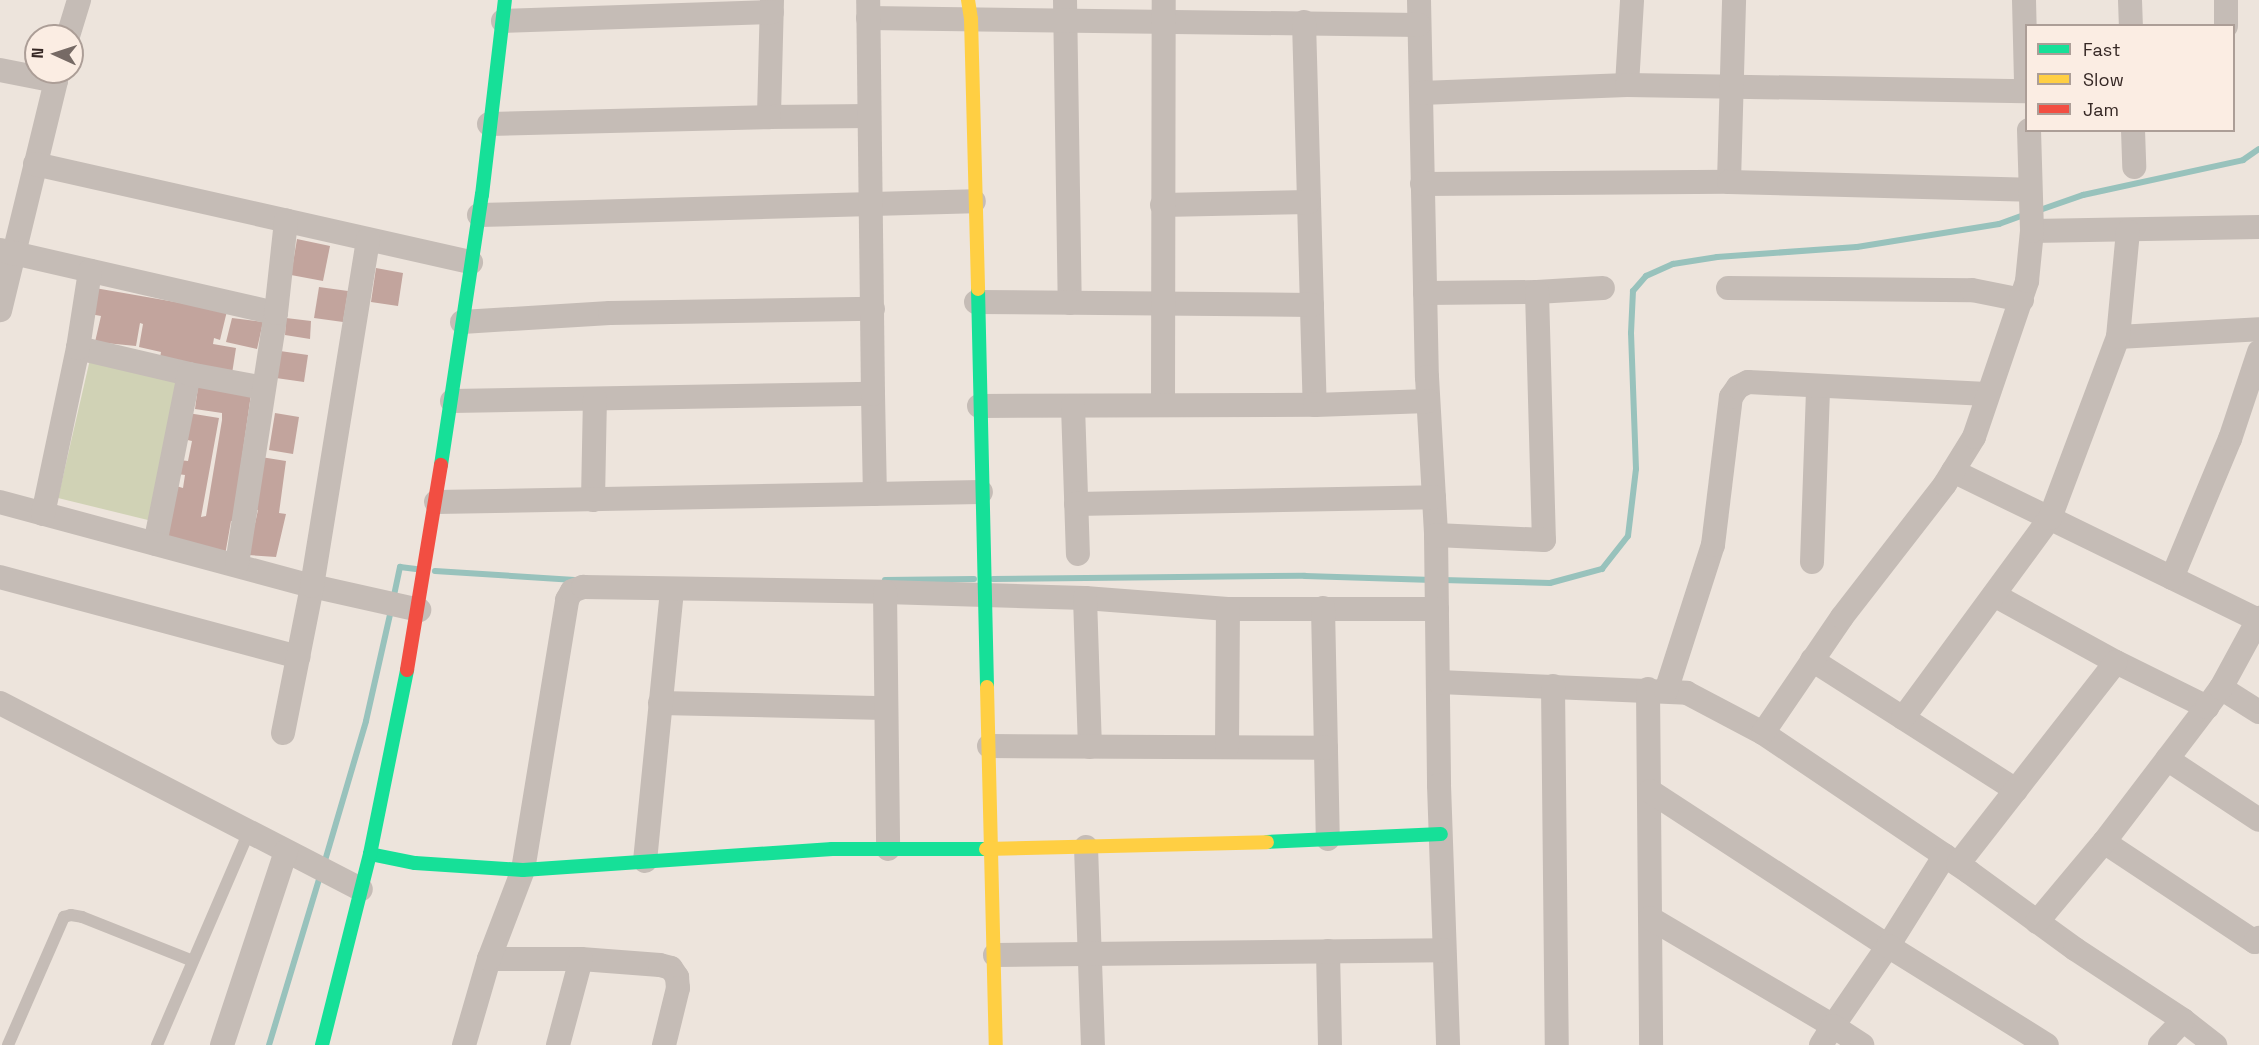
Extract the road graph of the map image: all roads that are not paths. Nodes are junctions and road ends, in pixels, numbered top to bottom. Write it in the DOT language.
graph roads {
  1 [pos="79,0"];
  2 [pos="1419,0"];
  3 [pos="1632,0"];
  4 [pos="1734,0"];
  5 [pos="2024,0"];
  6 [pos="2130,0"];
  7 [pos="2226,0"];
  8 [pos="772,6"];
  9 [pos="868,9"];
  10 [pos="504,10"];
  11 [pos="970,10"];
  12 [pos="1065,10"];
  13 [pos="1164,10"];
  14 [pos="1304,22"];
  15 [pos="72,24"];
  16 [pos="2131,24"];
  17 [pos="2226,24"];
  18 [pos="1419,25"];
  19 [pos="2025,42"];
  20 [pos="0,70"];
  21 [pos="24,73"];
  22 [pos="55,84"];
  23 [pos="1627,85"];
  24 [pos="1730,86"];
  25 [pos="2025,91"];
  26 [pos="1420,93"];
  27 [pos="869,116"];
  28 [pos="769,117"];
  29 [pos="489,124"];
  30 [pos="2029,132"];
  31 [pos="2133,132"];
  32 [pos="35,164"];
  33 [pos="2134,167"];
  34 [pos="1729,182"];
  35 [pos="1422,184"];
  36 [pos="974,201"];
  37 [pos="1309,202"];
  38 [pos="872,204"];
  39 [pos="1162,205"];
  40 [pos="2030,210"];
  41 [pos="478,215"];
  42 [pos="286,221"];
  43 [pos="2259,227"];
  44 [pos="2128,231"];
  45 [pos="368,239"];
  46 [pos="6,251"];
  47 [pos="471,262"];
  48 [pos="90,271"];
  49 [pos="1603,288"];
  50 [pos="1728,288"];
  51 [pos="1425,292"];
  52 [pos="1537,292"];
  53 [pos="2022,300"];
  54 [pos="976,302"];
  55 [pos="1070,303"];
  56 [pos="1163,303"];
  57 [pos="1312,305"];
  58 [pos="0,309"];
  59 [pos="873,309"];
  60 [pos="276,313"];
  61 [pos="462,322"];
  62 [pos="2259,329"];
  63 [pos="2118,337"];
  64 [pos="78,348"];
  65 [pos="2259,352"];
  66 [pos="189,374"];
  67 [pos="1818,386"];
  68 [pos="264,388"];
  69 [pos="873,394"];
  70 [pos="1988,394"];
  71 [pos="595,399"];
  72 [pos="452,400"];
  73 [pos="1428,401"];
  74 [pos="1163,405"];
  75 [pos="1315,405"];
  76 [pos="979,406"];
  77 [pos="1073,406"];
  78 [pos="1953,471"];
  79 [pos="981,492"];
  80 [pos="875,494"];
  81 [pos="1434,497"];
  82 [pos="593,500"];
  83 [pos="0,502"];
  84 [pos="436,502"];
  85 [pos="1076,504"];
  86 [pos="43,514"];
  87 [pos="2050,518"];
  88 [pos="1436,535"];
  89 [pos="155,544"];
  90 [pos="1078,554"];
  91 [pos="1812,562"];
  92 [pos="237,564"];
  93 [pos="0,577"];
  94 [pos="2172,578"];
  95 [pos="312,586"];
  96 [pos="1437,589"];
  97 [pos="672,591"];
  98 [pos="983,591"];
  99 [pos="885,592"];
  100 [pos="1994,595"];
  101 [pos="1085,598"];
  102 [pos="401,606"];
  103 [pos="1323,608"];
  104 [pos="1228,609"];
  105 [pos="2258,619"];
  106 [pos="298,657"];
  107 [pos="1812,660"];
  108 [pos="2116,662"];
  109 [pos="1439,682"];
  110 [pos="1553,686"];
  111 [pos="2221,688"];
  112 [pos="1657,690"];
  113 [pos="0,703"];
  114 [pos="660,703"];
  115 [pos="2207,707"];
  116 [pos="886,708"];
  117 [pos="2259,712"];
  118 [pos="1903,718"];
  119 [pos="283,733"];
  120 [pos="1763,733"];
  121 [pos="989,746"];
  122 [pos="1090,747"];
  123 [pos="1227,747"];
  124 [pos="1326,748"];
  125 [pos="2167,759"];
  126 [pos="2016,790"];
  127 [pos="1650,791"];
  128 [pos="2259,820"];
  129 [pos="249,831"];
  130 [pos="1441,834"];
  131 [pos="1328,839"];
  132 [pos="2104,842"];
  133 [pos="1086,847"];
  134 [pos="888,849"];
  135 [pos="993,849"];
  136 [pos="286,850"];
  137 [pos="370,854"];
  138 [pos="1952,860"];
  139 [pos="645,861"];
  140 [pos="523,870"];
  141 [pos="361,889"];
  142 [pos="1650,918"];
  143 [pos="2037,922"];
  144 [pos="2258,942"];
  145 [pos="1888,946"];
  146 [pos="1444,950"];
  147 [pos="1328,951"];
  148 [pos="995,955"];
  149 [pos="1089,955"];
  150 [pos="489,959"];
  151 [pos="580,959"];
  152 [pos="193,961"];
  153 [pos="2183,1020"];
  154 [pos="1827,1036"];
  155 [pos="8,1045"];
  156 [pos="157,1045"];
  157 [pos="222,1045"];
  158 [pos="322,1045"];
  159 [pos="464,1045"];
  160 [pos="558,1045"];
  161 [pos="664,1045"];
  162 [pos="996,1045"];
  163 [pos="1093,1045"];
  164 [pos="1330,1045"];
  165 [pos="1448,1045"];
  166 [pos="1557,1045"];
  167 [pos="1651,1045"];
  168 [pos="1862,1045"];
  169 [pos="2047,1045"];
  170 [pos="2160,1045"];
  171 [pos="2215,1045"];
  1 -- 15 [label="street"];
  2 -- 18 [label="street"];
  3 -- 23 [label="street"];
  4 -- 24 [label="street"];
  5 -- 19 [label="street"];
  6 -- 16 [label="street"];
  7 -- 17 [label="street"];
  8 -- 10 [label="street"];
  8 -- 28 [label="street"];
  9 -- 11 [label="street"];
  9 -- 27 [label="street"];
  10 -- 29 [label="street"];
  11 -- 12 [label="street"];
  11 -- 36 [label="street"];
  12 -- 13 [label="street"];
  12 -- 55 [label="street"];
  13 -- 14 [label="street"];
  13 -- 39 [label="street"];
  14 -- 18 [label="street"];
  14 -- 37 [label="street"];
  18 -- 26 [label="street"];
  20 -- 21 [label="street"];
  22 -- 32 [label="street"];
  23 -- 24 [label="street"];
  23 -- 26 [label="street"];
  24 -- 25 [label="street"];
  24 -- 34 [label="street"];
  26 -- 35 [label="street"];
  27 -- 28 [label="street"];
  27 -- 38 [label="street"];
  28 -- 29 [label="street"];
  29 -- 41 [label="street"];
  30 -- 40 [label="street"];
  31 -- 33 [label="street"];
  32 -- 42 [label="street"];
  32 -- 46 [label="street"];
  34 -- 35 [label="street"];
  34 -- 40 [label="street"];
  35 -- 51 [label="street"];
  36 -- 38 [label="street"];
  36 -- 54 [label="street"];
  37 -- 39 [label="street"];
  37 -- 57 [label="street"];
  38 -- 41 [label="street"];
  38 -- 59 [label="street"];
  39 -- 56 [label="street"];
  40 -- 44 [label="street"];
  40 -- 53 [label="street"];
  41 -- 47 [label="street"];
  42 -- 45 [label="street"];
  42 -- 60 [label="street"];
  43 -- 44 [label="street"];
  44 -- 63 [label="street"];
  45 -- 47 [label="street"];
  45 -- 95 [label="street"];
  46 -- 48 [label="street"];
  46 -- 58 [label="street"];
  47 -- 61 [label="street"];
  48 -- 60 [label="street"];
  48 -- 64 [label="street"];
  49 -- 52 [label="street"];
  50 -- 53 [label="street"];
  51 -- 52 [label="street"];
  51 -- 73 [label="street"];
  52 -- 88 [label="street"];
  53 -- 70 [label="street"];
  54 -- 55 [label="street"];
  54 -- 76 [label="street"];
  55 -- 56 [label="street"];
  56 -- 57 [label="street"];
  56 -- 74 [label="street"];
  57 -- 75 [label="street"];
  59 -- 61 [label="street"];
  59 -- 69 [label="street"];
  60 -- 68 [label="street"];
  61 -- 72 [label="street"];
  62 -- 63 [label="street"];
  63 -- 87 [label="street"];
  64 -- 66 [label="street"];
  64 -- 86 [label="street"];
  65 -- 94 [label="street"];
  66 -- 68 [label="street"];
  66 -- 89 [label="street"];
  67 -- 70 [label="street"];
  67 -- 91 [label="street"];
  67 -- 112 [label="street"];
  68 -- 92 [label="street"];
  69 -- 71 [label="street"];
  69 -- 80 [label="street"];
  70 -- 78 [label="street"];
  71 -- 72 [label="street"];
  71 -- 82 [label="street"];
  72 -- 84 [label="street"];
  73 -- 75 [label="street"];
  73 -- 81 [label="street"];
  74 -- 75 [label="street"];
  74 -- 77 [label="street"];
  76 -- 77 [label="street"];
  76 -- 79 [label="street"];
  77 -- 85 [label="street"];
  78 -- 87 [label="street"];
  78 -- 107 [label="street"];
  79 -- 80 [label="street"];
  79 -- 98 [label="street"];
  80 -- 82 [label="street"];
  81 -- 85 [label="street"];
  81 -- 88 [label="street"];
  82 -- 84 [label="street"];
  83 -- 86 [label="street"];
  84 -- 102 [label="street"];
  85 -- 90 [label="street"];
  86 -- 89 [label="street"];
  87 -- 94 [label="street"];
  87 -- 100 [label="street"];
  88 -- 96 [label="street"];
  89 -- 92 [label="street"];
  92 -- 95 [label="street"];
  93 -- 106 [label="street"];
  94 -- 105 [label="street"];
  95 -- 102 [label="street"];
  95 -- 106 [label="street"];
  96 -- 103 [label="street"];
  96 -- 109 [label="street"];
  97 -- 99 [label="street"];
  97 -- 114 [label="street"];
  97 -- 140 [label="street"];
  98 -- 99 [label="street"];
  98 -- 101 [label="street"];
  98 -- 121 [label="street"];
  99 -- 116 [label="street"];
  100 -- 108 [label="street"];
  100 -- 118 [label="street"];
  101 -- 104 [label="street"];
  101 -- 122 [label="street"];
  102 -- 137 [label="street"];
  103 -- 104 [label="street"];
  103 -- 124 [label="street"];
  104 -- 123 [label="street"];
  105 -- 111 [label="street"];
  106 -- 119 [label="street"];
  107 -- 118 [label="street"];
  107 -- 120 [label="street"];
  108 -- 115 [label="street"];
  108 -- 126 [label="street"];
  109 -- 110 [label="street"];
  109 -- 130 [label="street"];
  110 -- 112 [label="street"];
  110 -- 166 [label="street"];
  111 -- 115 [label="street"];
  111 -- 117 [label="street"];
  112 -- 120 [label="street"];
  112 -- 127 [label="street"];
  113 -- 129 [label="street"];
  114 -- 116 [label="street"];
  114 -- 139 [label="street"];
  115 -- 125 [label="street"];
  116 -- 134 [label="street"];
  118 -- 126 [label="street"];
  120 -- 138 [label="street"];
  121 -- 122 [label="street"];
  121 -- 135 [label="street"];
  122 -- 123 [label="street"];
  123 -- 124 [label="street"];
  124 -- 131 [label="street"];
  125 -- 128 [label="street"];
  125 -- 132 [label="street"];
  126 -- 138 [label="street"];
  127 -- 142 [label="street"];
  127 -- 145 [label="street"];
  129 -- 136 [label="street"];
  129 -- 152 [label="lane"];
  130 -- 131 [label="street"];
  130 -- 146 [label="street"];
  131 -- 133 [label="street"];
  132 -- 143 [label="street"];
  132 -- 144 [label="street"];
  133 -- 135 [label="street"];
  133 -- 149 [label="street"];
  134 -- 135 [label="street"];
  134 -- 139 [label="street"];
  135 -- 148 [label="street"];
  136 -- 141 [label="street"];
  136 -- 157 [label="street"];
  137 -- 140 [label="street"];
  137 -- 141 [label="street"];
  138 -- 143 [label="street"];
  138 -- 145 [label="street"];
  139 -- 140 [label="street"];
  140 -- 150 [label="street"];
  141 -- 158 [label="street"];
  142 -- 154 [label="street"];
  142 -- 167 [label="street"];
  143 -- 153 [label="street"];
  145 -- 154 [label="street"];
  145 -- 169 [label="street"];
  146 -- 147 [label="street"];
  146 -- 165 [label="street"];
  147 -- 149 [label="street"];
  147 -- 164 [label="street"];
  148 -- 149 [label="street"];
  148 -- 162 [label="street"];
  149 -- 163 [label="street"];
  150 -- 151 [label="street"];
  150 -- 159 [label="street"];
  151 -- 160 [label="street"];
  151 -- 161 [label="street"];
  152 -- 155 [label="lane"];
  152 -- 156 [label="lane"];
  153 -- 170 [label="street"];
  153 -- 171 [label="street"];
  154 -- 168 [label="street"];
}
